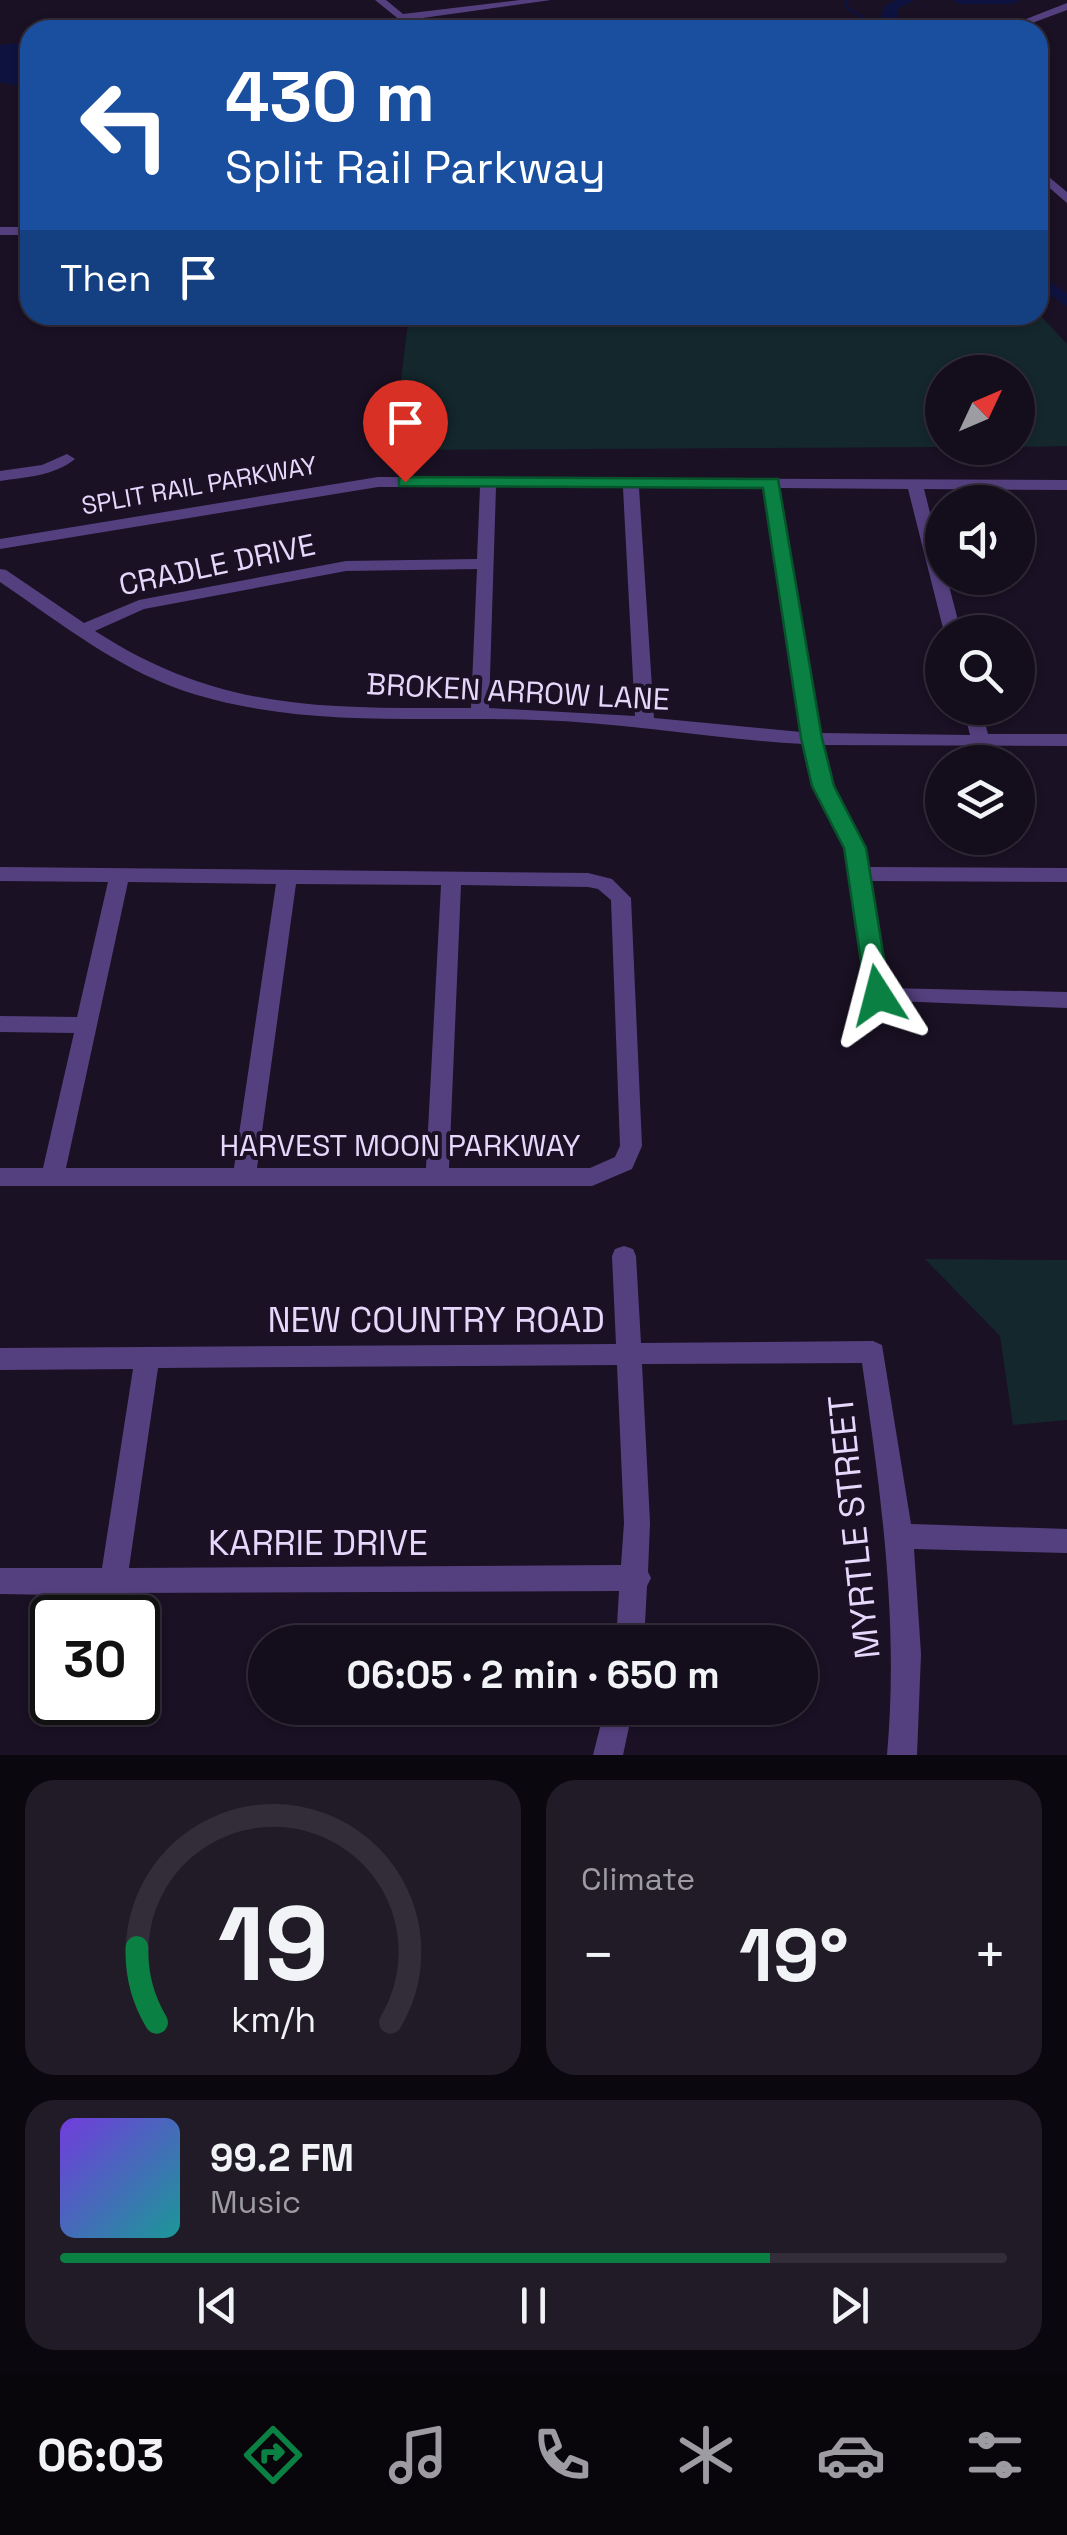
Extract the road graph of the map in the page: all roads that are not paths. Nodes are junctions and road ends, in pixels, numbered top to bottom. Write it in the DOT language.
graph roads {
  1 [pos="380,0"];
  2 [pos="546,0"];
  3 [pos="1067,6"];
  4 [pos="1030,20"];
  5 [pos="1048,181"];
  6 [pos="1067,198"];
  7 [pos="67,459"];
  8 [pos="0,476"];
  9 [pos="488,483"];
  10 [pos="631,483"];
  11 [pos="771,483"];
  12 [pos="914,483"];
  13 [pos="1067,485"];
  14 [pos="0,544"];
  15 [pos="483,564"];
  16 [pos="0,574"];
  17 [pos="948,615"];
  18 [pos="84,629"];
  19 [pos="480,714"];
  20 [pos="645,723"];
  21 [pos="976,725"];
  22 [pos="812,738"];
  23 [pos="980,740"];
  24 [pos="1067,740"];
  25 [pos="0,874"];
  26 [pos="120,874"];
  27 [pos="860,874"];
  28 [pos="1067,874"];
  29 [pos="287,876"];
  30 [pos="452,877"];
  31 [pos="1067,1000"];
  32 [pos="0,1024"];
  33 [pos="86,1025"];
  34 [pos="244,1177"];
  35 [pos="0,1178"];
  36 [pos="52,1178"];
  37 [pos="437,1178"];
  38 [pos="624,1256"];
  39 [pos="872,1352"];
  40 [pos="628,1354"];
  41 [pos="148,1358"];
  42 [pos="0,1359"];
  43 [pos="900,1536"];
  44 [pos="1067,1542"];
  45 [pos="637,1578"];
  46 [pos="0,1581"];
  47 [pos="113,1583"];
  48 [pos="632,1625"];
  49 [pos="615,1725"];
  50 [pos="608,1755"];
  51 [pos="902,1755"];
  1 -- 2 [label="street"];
  3 -- 4 [label="street"];
  5 -- 6 [label="street"];
  7 -- 8 [label="street"];
  9 -- 10 [label="street, SPLIT RAIL PARKWAY"];
  9 -- 14 [label="street, SPLIT RAIL PARKWAY"];
  9 -- 15 [label="street"];
  10 -- 11 [label="street, SPLIT RAIL PARKWAY"];
  10 -- 20 [label="street"];
  11 -- 12 [label="street, SPLIT RAIL PARKWAY"];
  11 -- 22 [label="street"];
  12 -- 13 [label="street, SPLIT RAIL PARKWAY"];
  12 -- 17 [label="street"];
  15 -- 18 [label="street, CRADLE DRIVE"];
  15 -- 19 [label="street"];
  16 -- 18 [label="street, BROKEN ARROW LANE"];
  18 -- 19 [label="street, BROKEN ARROW LANE"];
  19 -- 20 [label="street, BROKEN ARROW LANE"];
  20 -- 22 [label="street, BROKEN ARROW LANE"];
  21 -- 23 [label="street"];
  22 -- 23 [label="street, BROKEN ARROW LANE"];
  22 -- 27 [label="street"];
  23 -- 24 [label="street, BROKEN ARROW LANE"];
  25 -- 26 [label="street, HARVEST MOON PARKWAY"];
  26 -- 29 [label="street, HARVEST MOON PARKWAY"];
  26 -- 33 [label="street"];
  27 -- 28 [label="street"];
  27 -- 31 [label="street"];
  29 -- 30 [label="street, HARVEST MOON PARKWAY"];
  29 -- 34 [label="street"];
  30 -- 37 [label="street"];
  30 -- 37 [label="street, HARVEST MOON PARKWAY"];
  32 -- 33 [label="street"];
  33 -- 36 [label="street"];
  34 -- 36 [label="street, HARVEST MOON PARKWAY"];
  34 -- 37 [label="street, HARVEST MOON PARKWAY"];
  35 -- 36 [label="street, HARVEST MOON PARKWAY"];
  38 -- 40 [label="street"];
  39 -- 40 [label="street, NEW COUNTRY ROAD"];
  39 -- 43 [label="street, MYRTLE STREET"];
  40 -- 41 [label="street, NEW COUNTRY ROAD"];
  40 -- 45 [label="street"];
  41 -- 42 [label="street, NEW COUNTRY ROAD"];
  41 -- 47 [label="street"];
  43 -- 44 [label="street"];
  43 -- 51 [label="street, MYRTLE STREET"];
  45 -- 47 [label="street, KARRIE DRIVE"];
  45 -- 48 [label="street"];
  46 -- 47 [label="street, KARRIE DRIVE"];
  49 -- 50 [label="street"];
}
